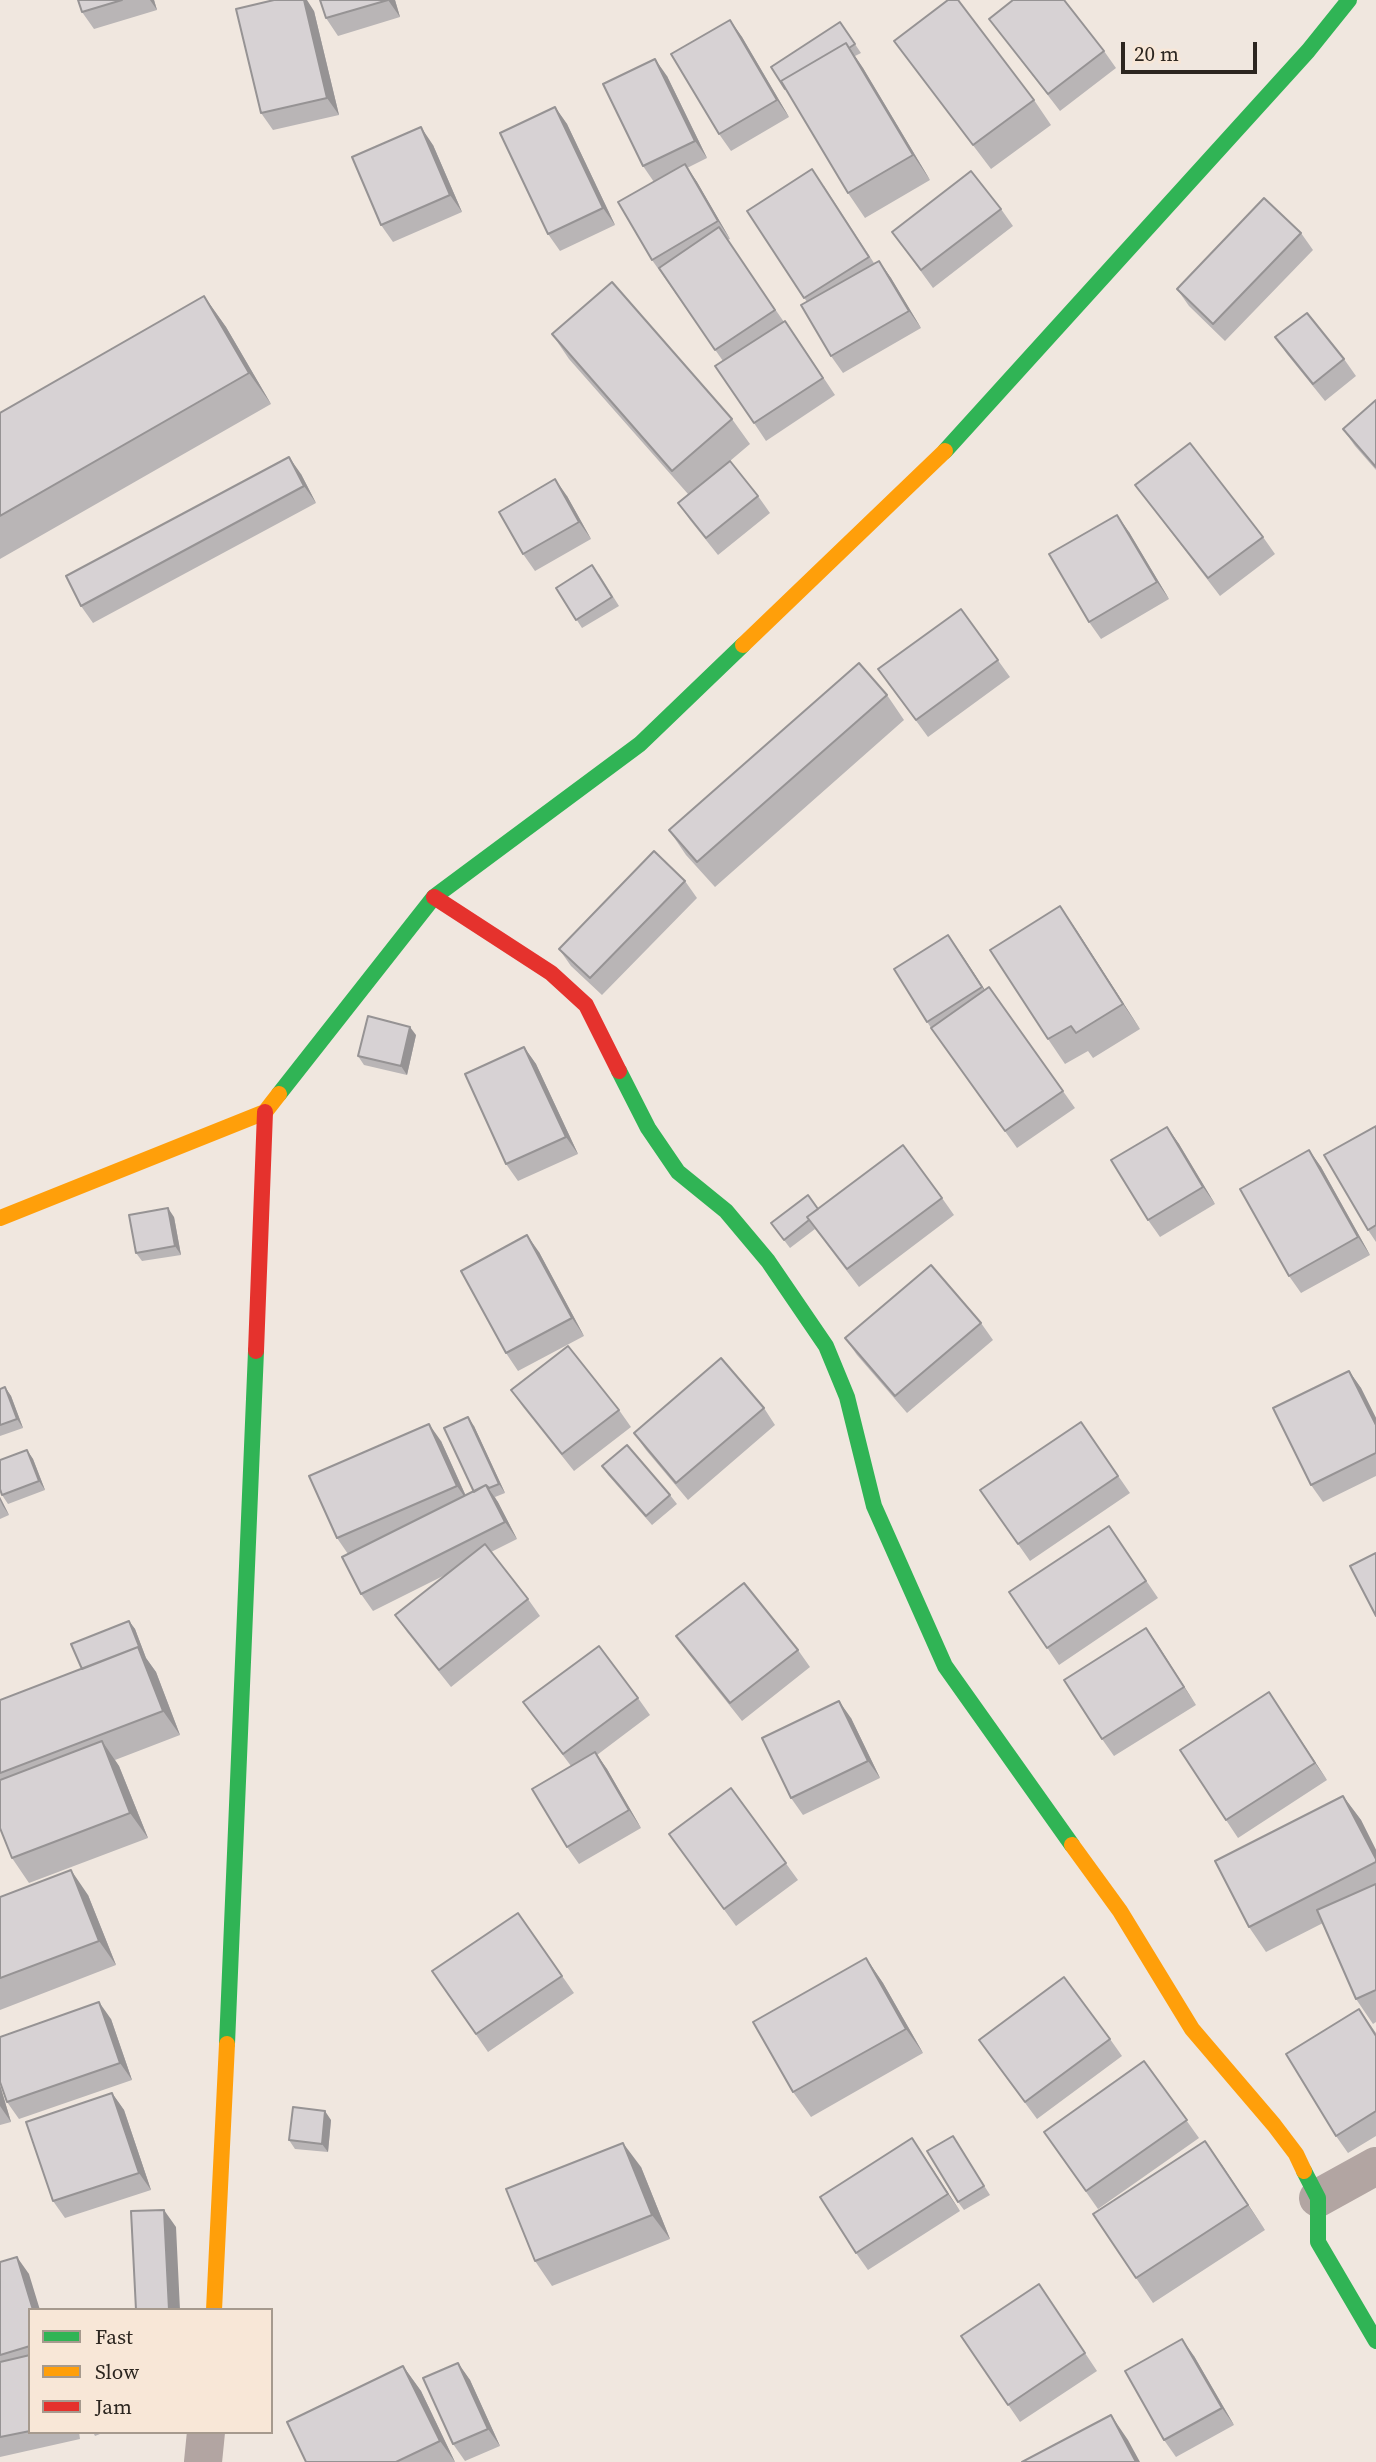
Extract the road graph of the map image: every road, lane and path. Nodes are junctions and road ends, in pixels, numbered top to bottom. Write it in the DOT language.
graph roads {
  1 [pos="1349,0"];
  2 [pos="434,897"];
  3 [pos="265,1112"];
  4 [pos="0,1218"];
  5 [pos="1376,2166"];
  6 [pos="1318,2199"];
  7 [pos="214,2308"];
  8 [pos="1376,2341"];
  9 [pos="206,2434"];
  10 [pos="204,2462"];
  1 -- 2 [label="street"];
  2 -- 3 [label="street"];
  2 -- 6 [label="street"];
  3 -- 4 [label="street"];
  3 -- 7 [label="street"];
  5 -- 6 [label="street"];
  6 -- 8 [label="street"];
  9 -- 10 [label="street"];
}
